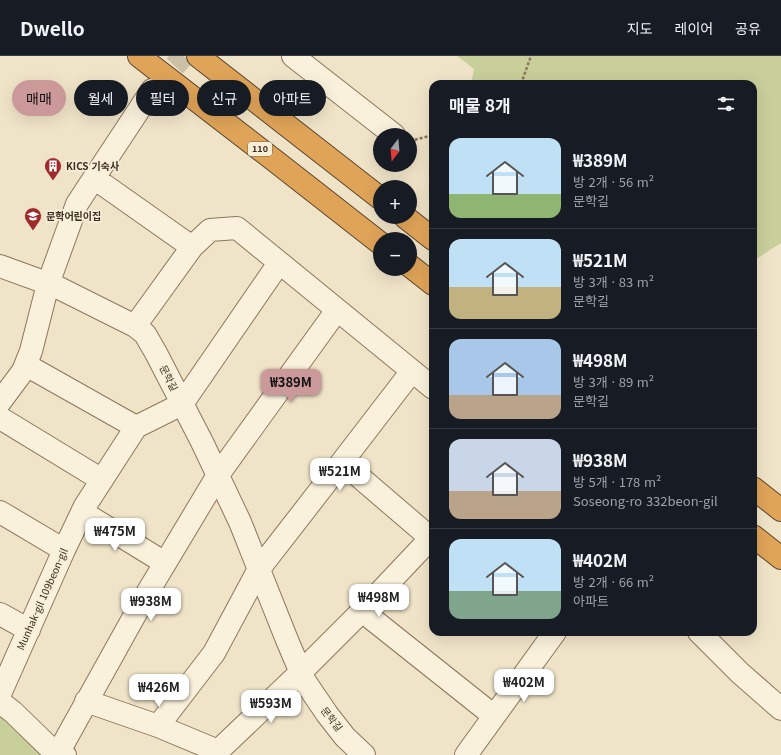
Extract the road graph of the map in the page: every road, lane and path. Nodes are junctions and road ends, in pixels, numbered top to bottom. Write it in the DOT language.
graph roads {
  1 [pos="139,56"];
  2 [pos="198,56"];
  3 [pos="293,56"];
  4 [pos="531,56"];
  5 [pos="522,80"];
  6 [pos="136,114"];
  7 [pos="385,128"];
  8 [pos="429,136"];
  9 [pos="417,139"];
  10 [pos="94,178"];
  11 [pos="373,193"];
  12 [pos="414,224"];
  13 [pos="429,236"];
  14 [pos="373,238"];
  15 [pos="192,247"];
  16 [pos="279,263"];
  17 [pos="0,266"];
  18 [pos="417,271"];
  19 [pos="429,281"];
  20 [pos="48,284"];
  21 [pos="337,310"];
  22 [pos="135,326"];
  23 [pos="26,364"];
  24 [pos="412,371"];
  25 [pos="429,385"];
  26 [pos="0,402"];
  27 [pos="182,404"];
  28 [pos="0,418"];
  29 [pos="136,427"];
  30 [pos="342,462"];
  31 [pos="218,475"];
  32 [pos="102,480"];
  33 [pos="757,491"];
  34 [pos="781,510"];
  35 [pos="0,512"];
  36 [pos="82,512"];
  37 [pos="429,536"];
  38 [pos="757,539"];
  39 [pos="429,542"];
  40 [pos="64,550"];
  41 [pos="781,558"];
  42 [pos="165,563"];
  43 [pos="259,569"];
  44 [pos="362,611"];
  45 [pos="0,614"];
  46 [pos="29,630"];
  47 [pos="552,636"];
  48 [pos="703,636"];
  49 [pos="301,672"];
  50 [pos="0,694"];
  51 [pos="86,701"];
  52 [pos="0,702"];
  53 [pos="781,709"];
  54 [pos="494,716"];
  55 [pos="158,726"];
  56 [pos="216,753"];
  57 [pos="60,754"];
  58 [pos="364,755"];
  59 [pos="466,755"];
  1 -- 14 [label="highway, 110"];
  2 -- 11 [label="highway"];
  3 -- 7 [label="street"];
  4 -- 5 [label="path"];
  6 -- 10 [label="street"];
  8 -- 9 [label="path"];
  10 -- 15 [label="street"];
  10 -- 20 [label="street"];
  12 -- 13 [label="highway"];
  15 -- 16 [label="street"];
  15 -- 22 [label="street"];
  16 -- 21 [label="street"];
  16 -- 27 [label="street"];
  17 -- 20 [label="street, 문학길"];
  18 -- 19 [label="highway"];
  20 -- 22 [label="street, 문학길"];
  20 -- 23 [label="street"];
  21 -- 24 [label="street"];
  21 -- 31 [label="street"];
  22 -- 27 [label="street, 문학길"];
  23 -- 26 [label="street"];
  23 -- 29 [label="street"];
  24 -- 25 [label="street"];
  24 -- 30 [label="street"];
  27 -- 29 [label="street"];
  27 -- 31 [label="street, 문학길"];
  28 -- 32 [label="street"];
  29 -- 32 [label="street, Munhak-gil 109beon-gil"];
  30 -- 37 [label="street"];
  30 -- 43 [label="street"];
  31 -- 42 [label="street"];
  31 -- 43 [label="street, 문학길"];
  32 -- 36 [label="street, Munhak-gil 109beon-gil"];
  33 -- 34 [label="highway"];
  35 -- 40 [label="street"];
  36 -- 40 [label="street, Munhak-gil 109beon-gil"];
  36 -- 42 [label="street"];
  38 -- 41 [label="highway"];
  39 -- 44 [label="street"];
  40 -- 46 [label="street, Munhak-gil 109beon-gil"];
  42 -- 51 [label="street"];
  43 -- 49 [label="street, 문학길"];
  43 -- 55 [label="street"];
  44 -- 49 [label="street"];
  44 -- 54 [label="street"];
  45 -- 46 [label="street"];
  46 -- 50 [label="street, Munhak-gil 109beon-gil"];
  47 -- 54 [label="street"];
  48 -- 53 [label="street"];
  49 -- 56 [label="street"];
  49 -- 58 [label="street, 문학길"];
  51 -- 55 [label="street"];
  51 -- 57 [label="street"];
  52 -- 57 [label="street"];
  54 -- 59 [label="street"];
  55 -- 56 [label="street"];
}
